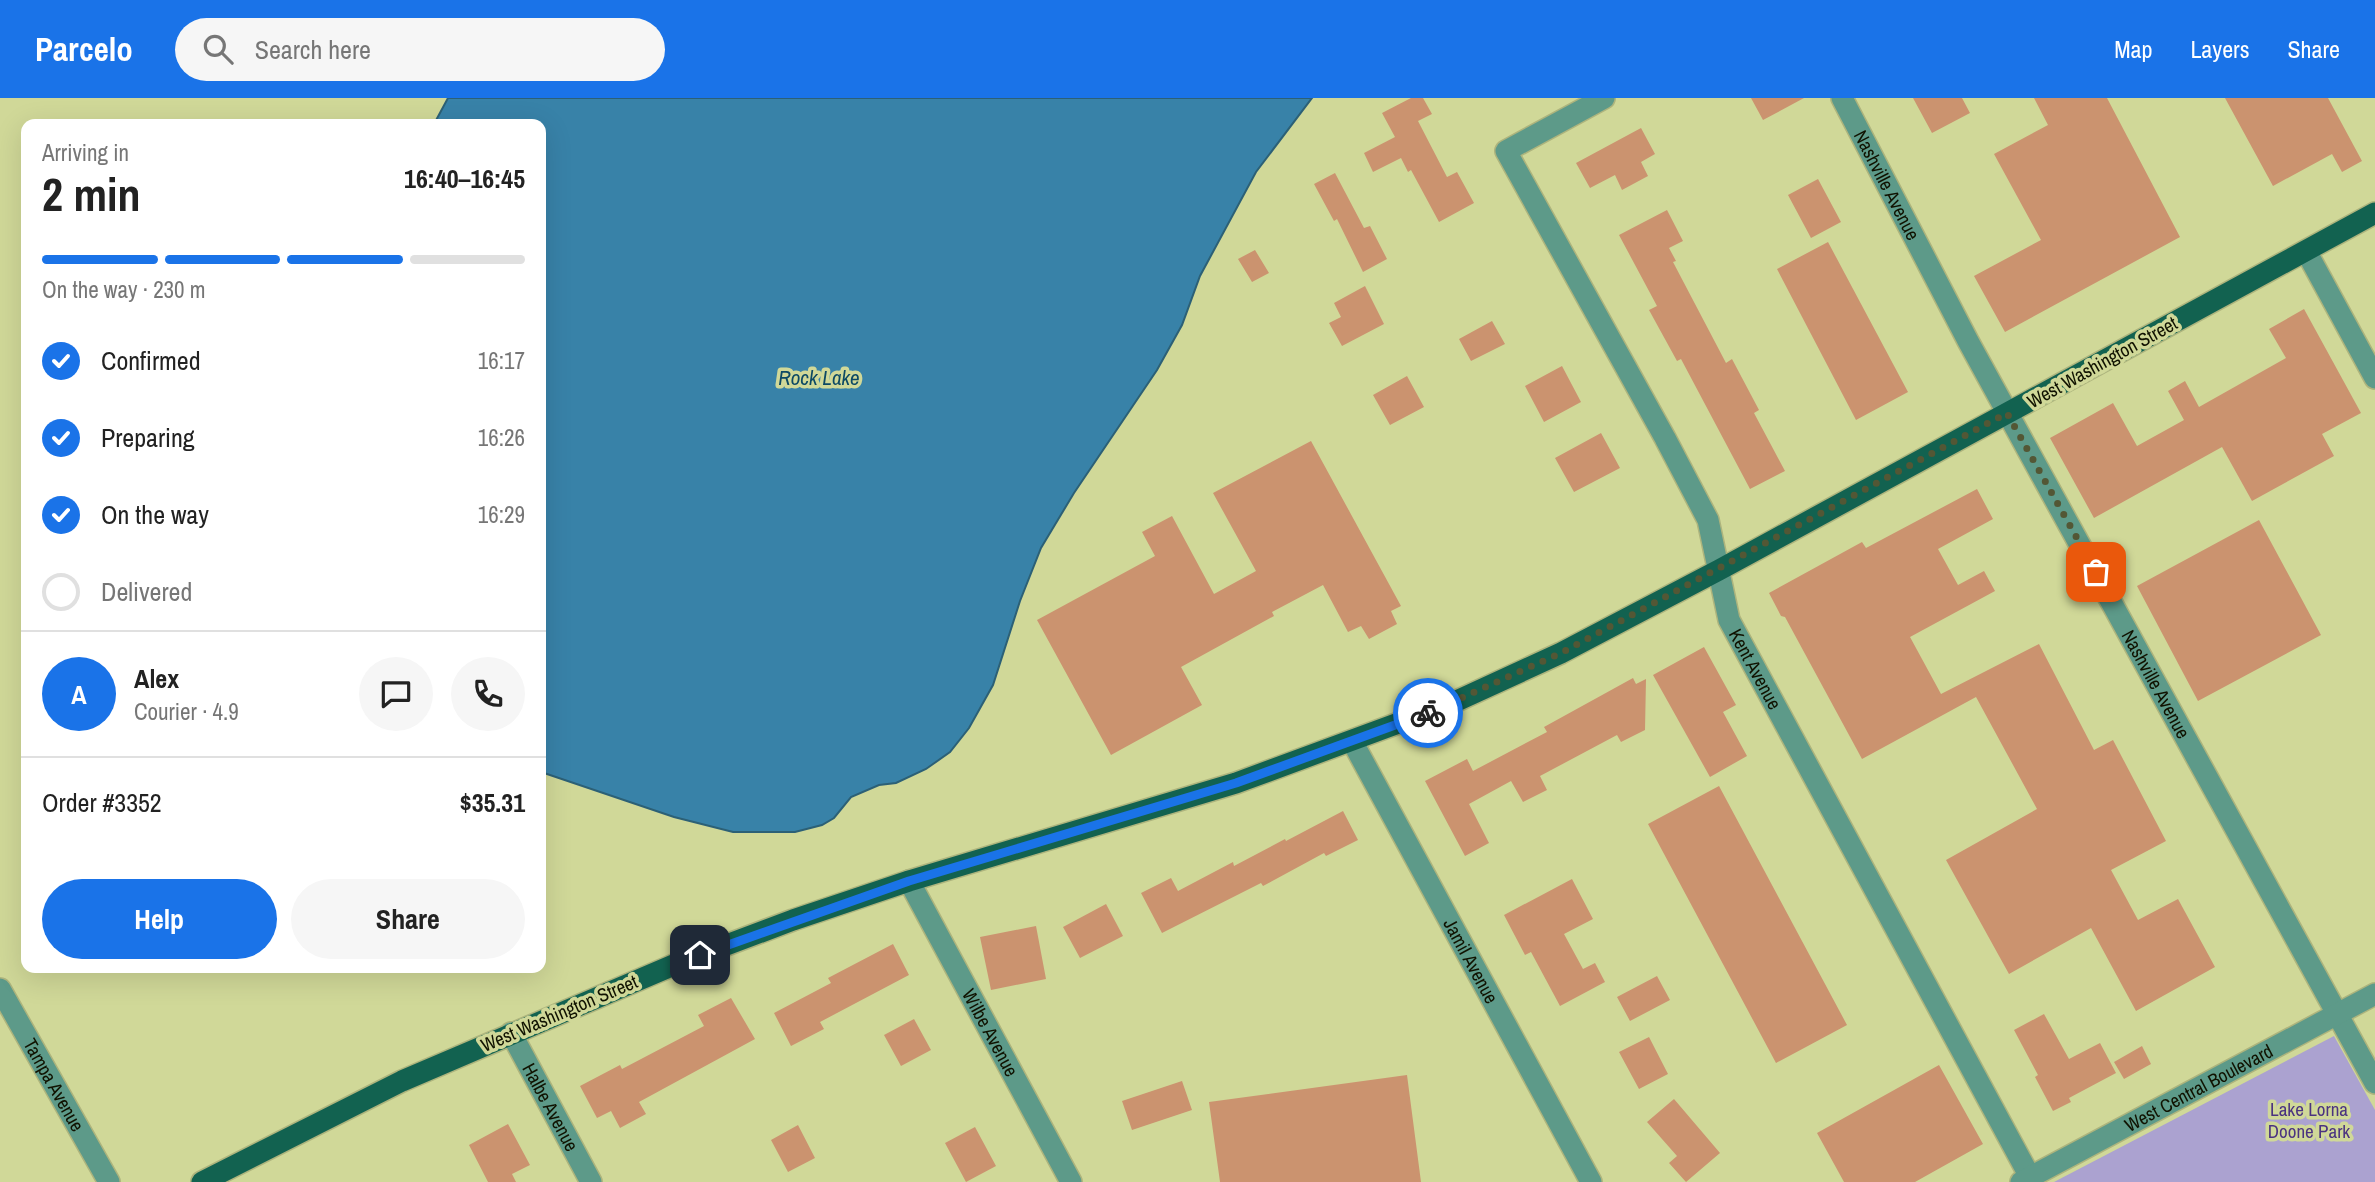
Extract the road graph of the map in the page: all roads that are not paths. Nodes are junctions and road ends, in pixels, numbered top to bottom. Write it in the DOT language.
graph roads {
  1 [pos="1604,98"];
  2 [pos="1842,98"];
  3 [pos="2375,213"];
  4 [pos="2306,251"];
  5 [pos="2375,379"];
  6 [pos="2007,413"];
  7 [pos="1719,570"];
  8 [pos="1352,741"];
  9 [pos="909,881"];
  10 [pos="0,989"];
  11 [pos="2375,994"];
  12 [pos="2337,1014"];
  13 [pos="511,1033"];
  14 [pos="2375,1083"];
  15 [pos="2026,1180"];
  16 [pos="109,1182"];
  17 [pos="202,1182"];
  18 [pos="591,1182"];
  19 [pos="1071,1182"];
  20 [pos="1591,1182"];
  1 -- 7 [label="street, Kent Avenue"];
  2 -- 6 [label="street, Nashville Avenue"];
  3 -- 4 [label="main road, West Washington Street"];
  4 -- 5 [label="street"];
  4 -- 6 [label="main road, West Washington Street"];
  6 -- 7 [label="main road, West Washington Street"];
  6 -- 12 [label="street, Nashville Avenue"];
  7 -- 8 [label="main road, West Washington Street"];
  7 -- 15 [label="street, Kent Avenue"];
  8 -- 9 [label="main road, West Washington Street"];
  8 -- 20 [label="street, Jamil Avenue"];
  9 -- 13 [label="main road, West Washington Street"];
  9 -- 19 [label="street, Wilbe Avenue"];
  10 -- 16 [label="street, Tampa Avenue"];
  11 -- 12 [label="street, West Central Boulevard"];
  12 -- 14 [label="street, Nashville Avenue"];
  12 -- 15 [label="street, West Central Boulevard"];
  13 -- 17 [label="main road, West Washington Street"];
  13 -- 18 [label="street, Halbe Avenue"];
}
